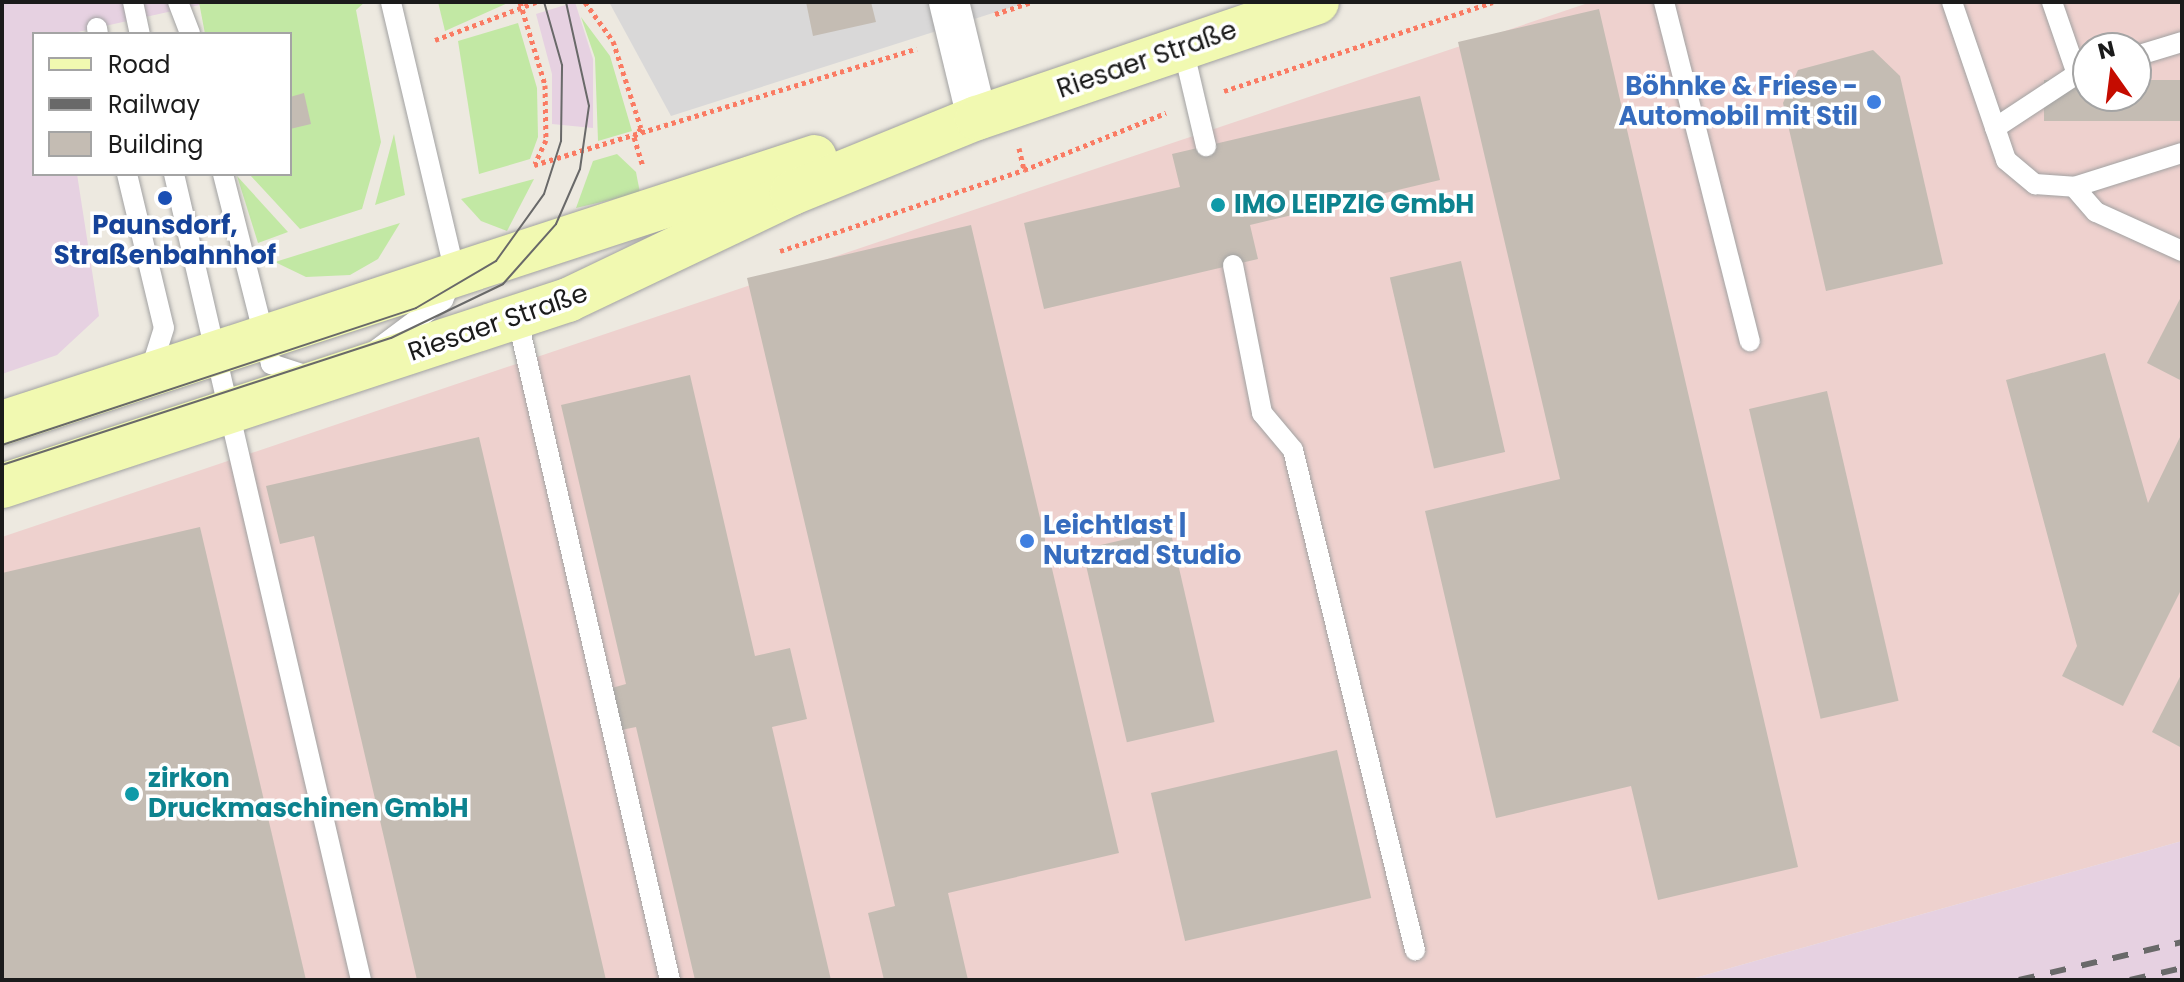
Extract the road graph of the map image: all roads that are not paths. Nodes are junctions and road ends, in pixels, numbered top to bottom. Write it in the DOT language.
graph roads {
  1 [pos="133,2"];
  2 [pos="178,2"];
  3 [pos="391,2"];
  4 [pos="1317,2"];
  5 [pos="1664,2"];
  6 [pos="1952,2"];
  7 [pos="2052,2"];
  8 [pos="952,15"];
  9 [pos="140,32"];
  10 [pos="189,32"];
  11 [pos="2182,42"];
  12 [pos="1183,48"];
  13 [pos="2072,49"];
  14 [pos="2152,51"];
  15 [pos="2072,78"];
  16 [pos="977,118"];
  17 [pos="1995,128"];
  18 [pos="1206,146"];
  19 [pos="2182,153"];
  20 [pos="127,176"];
  21 [pos="174,176"];
  22 [pos="223,176"];
  23 [pos="2074,187"];
  24 [pos="2182,251"];
  25 [pos="1233,265"];
  26 [pos="455,273"];
  27 [pos="517,317"];
  28 [pos="263,337"];
  29 [pos="1750,341"];
  30 [pos="218,352"];
  31 [pos="339,376"];
  32 [pos="137,378"];
  33 [pos="234,410"];
  34 [pos="2,423"];
  35 [pos="2,486"];
  36 [pos="1415,950"];
  37 [pos="361,980"];
  38 [pos="670,980"];
  1 -- 9 [label="lane"];
  2 -- 10 [label="lane"];
  3 -- 26 [label="lane"];
  4 -- 12 [label="main road, Riesaer Straße"];
  5 -- 29 [label="lane"];
  6 -- 17 [label="lane"];
  7 -- 13 [label="lane"];
  8 -- 16 [label="street"];
  11 -- 14 [label="lane"];
  12 -- 16 [label="main road, Riesaer Straße"];
  12 -- 18 [label="lane"];
  15 -- 17 [label="lane"];
  16 -- 26 [label="main road, Riesaer Straße"];
  16 -- 27 [label="main road, Riesaer Straße"];
  17 -- 23 [label="lane"];
  19 -- 23 [label="lane"];
  20 -- 32 [label="lane"];
  21 -- 30 [label="lane"];
  22 -- 28 [label="lane"];
  23 -- 24 [label="lane"];
  25 -- 36 [label="lane"];
  26 -- 28 [label="main road, Riesaer Straße"];
  26 -- 31 [label="lane"];
  27 -- 31 [label="main road, Riesaer Straße"];
  27 -- 38 [label="lane"];
  28 -- 30 [label="main road, Riesaer Straße"];
  28 -- 31 [label="lane"];
  30 -- 32 [label="main road, Riesaer Straße"];
  30 -- 33 [label="lane"];
  31 -- 33 [label="main road, Riesaer Straße"];
  32 -- 34 [label="main road, Riesaer Straße"];
  33 -- 35 [label="main road, Riesaer Straße"];
  33 -- 37 [label="lane"];
}
